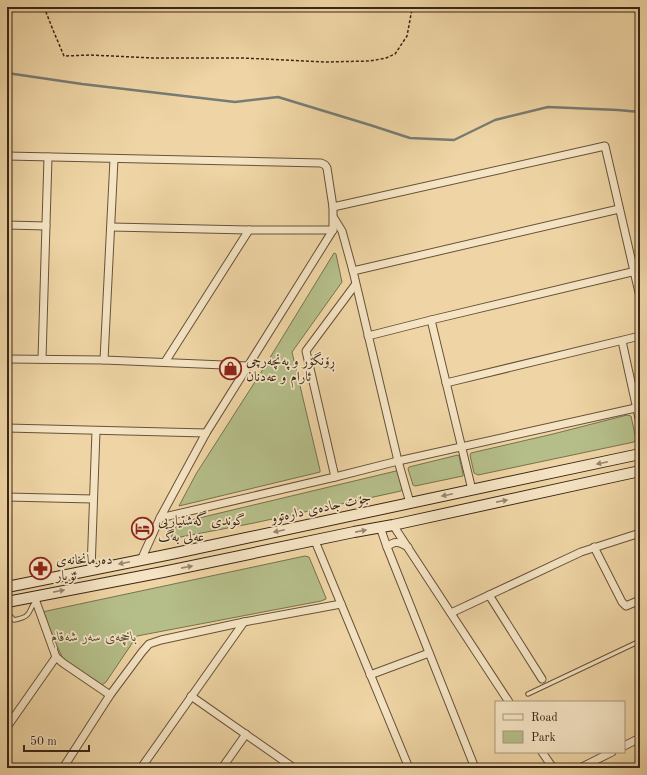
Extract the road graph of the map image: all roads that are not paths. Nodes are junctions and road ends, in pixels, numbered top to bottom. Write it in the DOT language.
graph roads {
  1 [pos="7,156"];
  2 [pos="48,157"];
  3 [pos="114,159"];
  4 [pos="333,207"];
  5 [pos="619,209"];
  6 [pos="334,218"];
  7 [pos="7,225"];
  8 [pos="46,226"];
  9 [pos="111,227"];
  10 [pos="249,230"];
  11 [pos="333,230"];
  12 [pos="353,271"];
  13 [pos="637,271"];
  14 [pos="355,285"];
  15 [pos="640,297"];
  16 [pos="431,320"];
  17 [pos="368,336"];
  18 [pos="640,336"];
  19 [pos="622,341"];
  20 [pos="7,359"];
  21 [pos="42,360"];
  22 [pos="104,360"];
  23 [pos="165,362"];
  24 [pos="248,366"];
  25 [pos="446,383"];
  26 [pos="638,407"];
  27 [pos="640,423"];
  28 [pos="7,428"];
  29 [pos="96,431"];
  30 [pos="206,433"];
  31 [pos="462,447"];
  32 [pos="640,454"];
  33 [pos="398,461"];
  34 [pos="640,471"];
  35 [pos="336,477"];
  36 [pos="472,490"];
  37 [pos="7,497"];
  38 [pos="93,499"];
  39 [pos="410,503"];
  40 [pos="160,518"];
  41 [pos="306,525"];
  42 [pos="394,525"];
  43 [pos="380,527"];
  44 [pos="640,533"];
  45 [pos="312,541"];
  46 [pos="387,547"];
  47 [pos="408,547"];
  48 [pos="594,547"];
  49 [pos="141,560"];
  50 [pos="90,570"];
  51 [pos="7,587"];
  52 [pos="489,595"];
  53 [pos="35,598"];
  54 [pos="640,600"];
  55 [pos="7,602"];
  56 [pos="341,604"];
  57 [pos="7,612"];
  58 [pos="451,613"];
  59 [pos="244,622"];
  60 [pos="640,641"];
  61 [pos="429,653"];
  62 [pos="56,657"];
  63 [pos="370,675"];
  64 [pos="542,679"];
  65 [pos="528,694"];
  66 [pos="110,695"];
  67 [pos="191,696"];
  68 [pos="508,701"];
  69 [pos="7,727"];
  70 [pos="246,734"];
  71 [pos="640,738"];
  72 [pos="625,746"];
  73 [pos="543,753"];
  74 [pos="610,753"];
  75 [pos="62,768"];
  76 [pos="141,768"];
  77 [pos="222,768"];
  78 [pos="294,768"];
  79 [pos="409,768"];
  80 [pos="475,768"];
  81 [pos="553,768"];
  82 [pos="580,768"];
  1 -- 2 [label="street"];
  2 -- 3 [label="street"];
  2 -- 8 [label="street"];
  3 -- 4 [label="street"];
  3 -- 9 [label="street"];
  4 -- 5 [label="street"];
  4 -- 6 [label="street"];
  5 -- 12 [label="street"];
  5 -- 13 [label="street"];
  6 -- 11 [label="street"];
  6 -- 12 [label="street"];
  7 -- 8 [label="street"];
  8 -- 21 [label="street"];
  9 -- 10 [label="street"];
  9 -- 22 [label="street"];
  10 -- 11 [label="street"];
  10 -- 23 [label="street"];
  11 -- 24 [label="street"];
  12 -- 14 [label="street"];
  13 -- 15 [label="street"];
  13 -- 16 [label="street"];
  14 -- 17 [label="street"];
  14 -- 35 [label="street"];
  16 -- 17 [label="street"];
  16 -- 25 [label="street"];
  17 -- 33 [label="street"];
  18 -- 19 [label="street"];
  19 -- 25 [label="street"];
  19 -- 26 [label="street"];
  20 -- 21 [label="street"];
  21 -- 22 [label="street"];
  22 -- 23 [label="street"];
  23 -- 24 [label="street"];
  24 -- 30 [label="street"];
  25 -- 31 [label="street"];
  26 -- 27 [label="street"];
  26 -- 31 [label="street"];
  28 -- 29 [label="street"];
  29 -- 30 [label="street"];
  29 -- 38 [label="street"];
  30 -- 40 [label="street"];
  31 -- 33 [label="street"];
  31 -- 36 [label="street"];
  32 -- 36 [label="main road, جۆت جادەی دارەتوو, one-way"];
  33 -- 35 [label="street"];
  33 -- 39 [label="street"];
  42 -- 34 [label="main road, one-way"];
  35 -- 40 [label="street"];
  36 -- 39 [label="main road, جۆت جادەی دارەتوو, one-way"];
  37 -- 38 [label="street"];
  38 -- 50 [label="street"];
  39 -- 41 [label="main road, جۆت جادەی دارەتوو"];
  40 -- 49 [label="street"];
  41 -- 45 [label="main road"];
  41 -- 49 [label="main road, جۆت جادەی دارەتوو, one-way"];
  42 -- 43 [label="main road"];
  42 -- 47 [label="street"];
  45 -- 43 [label="main road, one-way"];
  43 -- 46 [label="street"];
  44 -- 48 [label="street"];
  53 -- 45 [label="main road, one-way"];
  45 -- 56 [label="street"];
  46 -- 47 [label="street"];
  46 -- 61 [label="street"];
  47 -- 58 [label="street"];
  48 -- 52 [label="street"];
  48 -- 54 [label="street"];
  49 -- 50 [label="main road, جۆت جادەی دارەتوو, one-way"];
  50 -- 51 [label="main road, جۆت جادەی دارەتوو"];
  52 -- 58 [label="street"];
  52 -- 64 [label="street"];
  53 -- 55 [label="main road"];
  53 -- 57 [label="lane"];
  53 -- 62 [label="street"];
  56 -- 59 [label="street"];
  56 -- 63 [label="street"];
  58 -- 68 [label="street"];
  59 -- 66 [label="street"];
  59 -- 67 [label="street"];
  60 -- 65 [label="lane"];
  61 -- 63 [label="street"];
  61 -- 80 [label="street"];
  62 -- 66 [label="street"];
  62 -- 69 [label="street"];
  63 -- 79 [label="street"];
  66 -- 75 [label="street"];
  67 -- 70 [label="street"];
  67 -- 76 [label="street"];
  70 -- 77 [label="street"];
  70 -- 78 [label="street"];
  71 -- 72 [label="street"];
  73 -- 81 [label="street"];
  74 -- 82 [label="street"];
}
